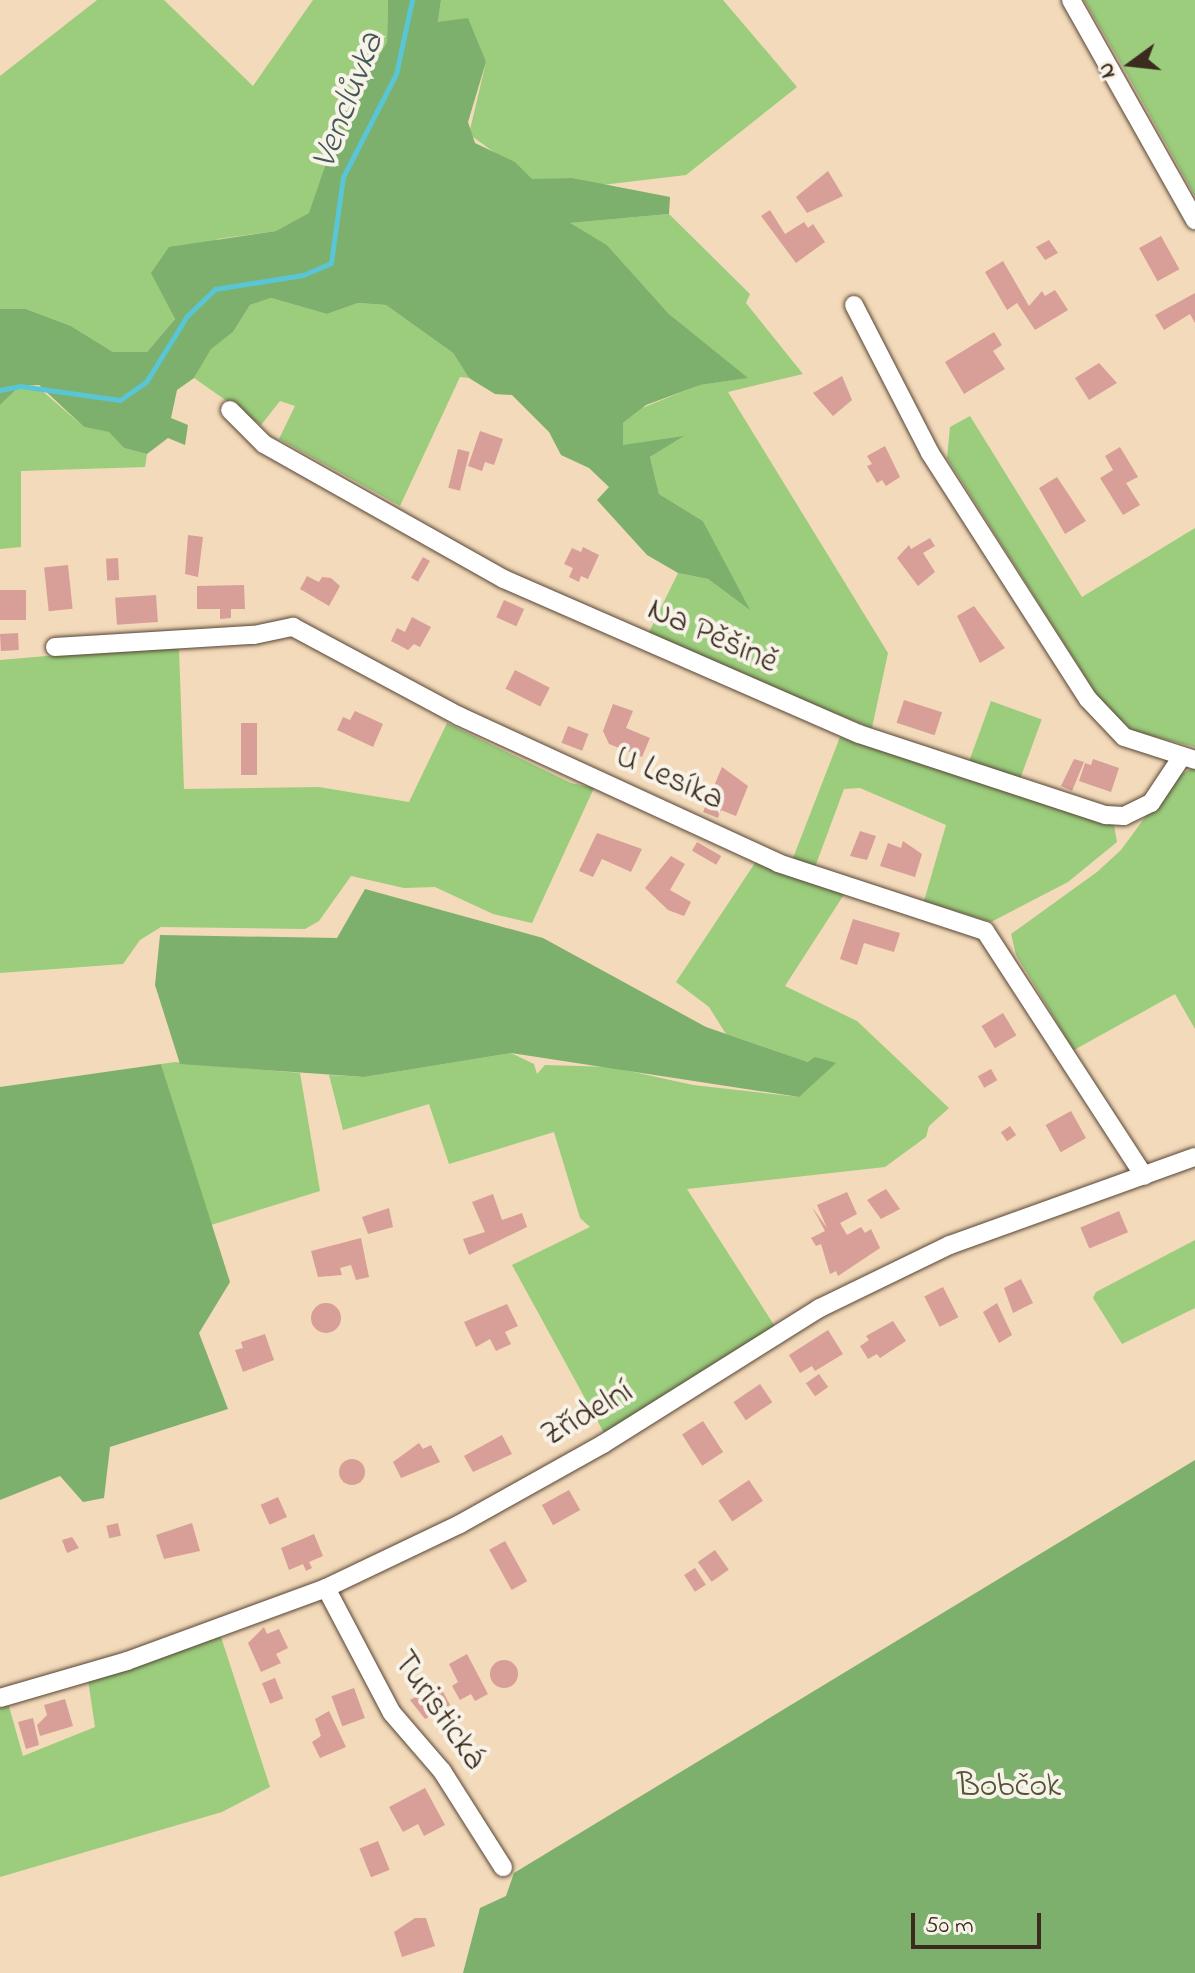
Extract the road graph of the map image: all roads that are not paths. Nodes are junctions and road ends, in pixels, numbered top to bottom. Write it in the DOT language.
graph roads {
  1 [pos="1071,0"];
  2 [pos="1195,220"];
  3 [pos="854,305"];
  4 [pos="230,410"];
  5 [pos="55,647"];
  6 [pos="1188,759"];
  7 [pos="1195,1157"];
  8 [pos="1144,1176"];
  9 [pos="326,1588"];
  10 [pos="0,1698"];
  11 [pos="503,1867"];
  1 -- 2 [label="street"];
  3 -- 6 [label="street"];
  4 -- 6 [label="street, Na Pěšině"];
  5 -- 8 [label="street, U Lesíka"];
  7 -- 8 [label="street, Zřídelní"];
  8 -- 9 [label="street, Zřídelní"];
  9 -- 10 [label="street, Zřídelní"];
  9 -- 11 [label="street, Turistická"];
}
